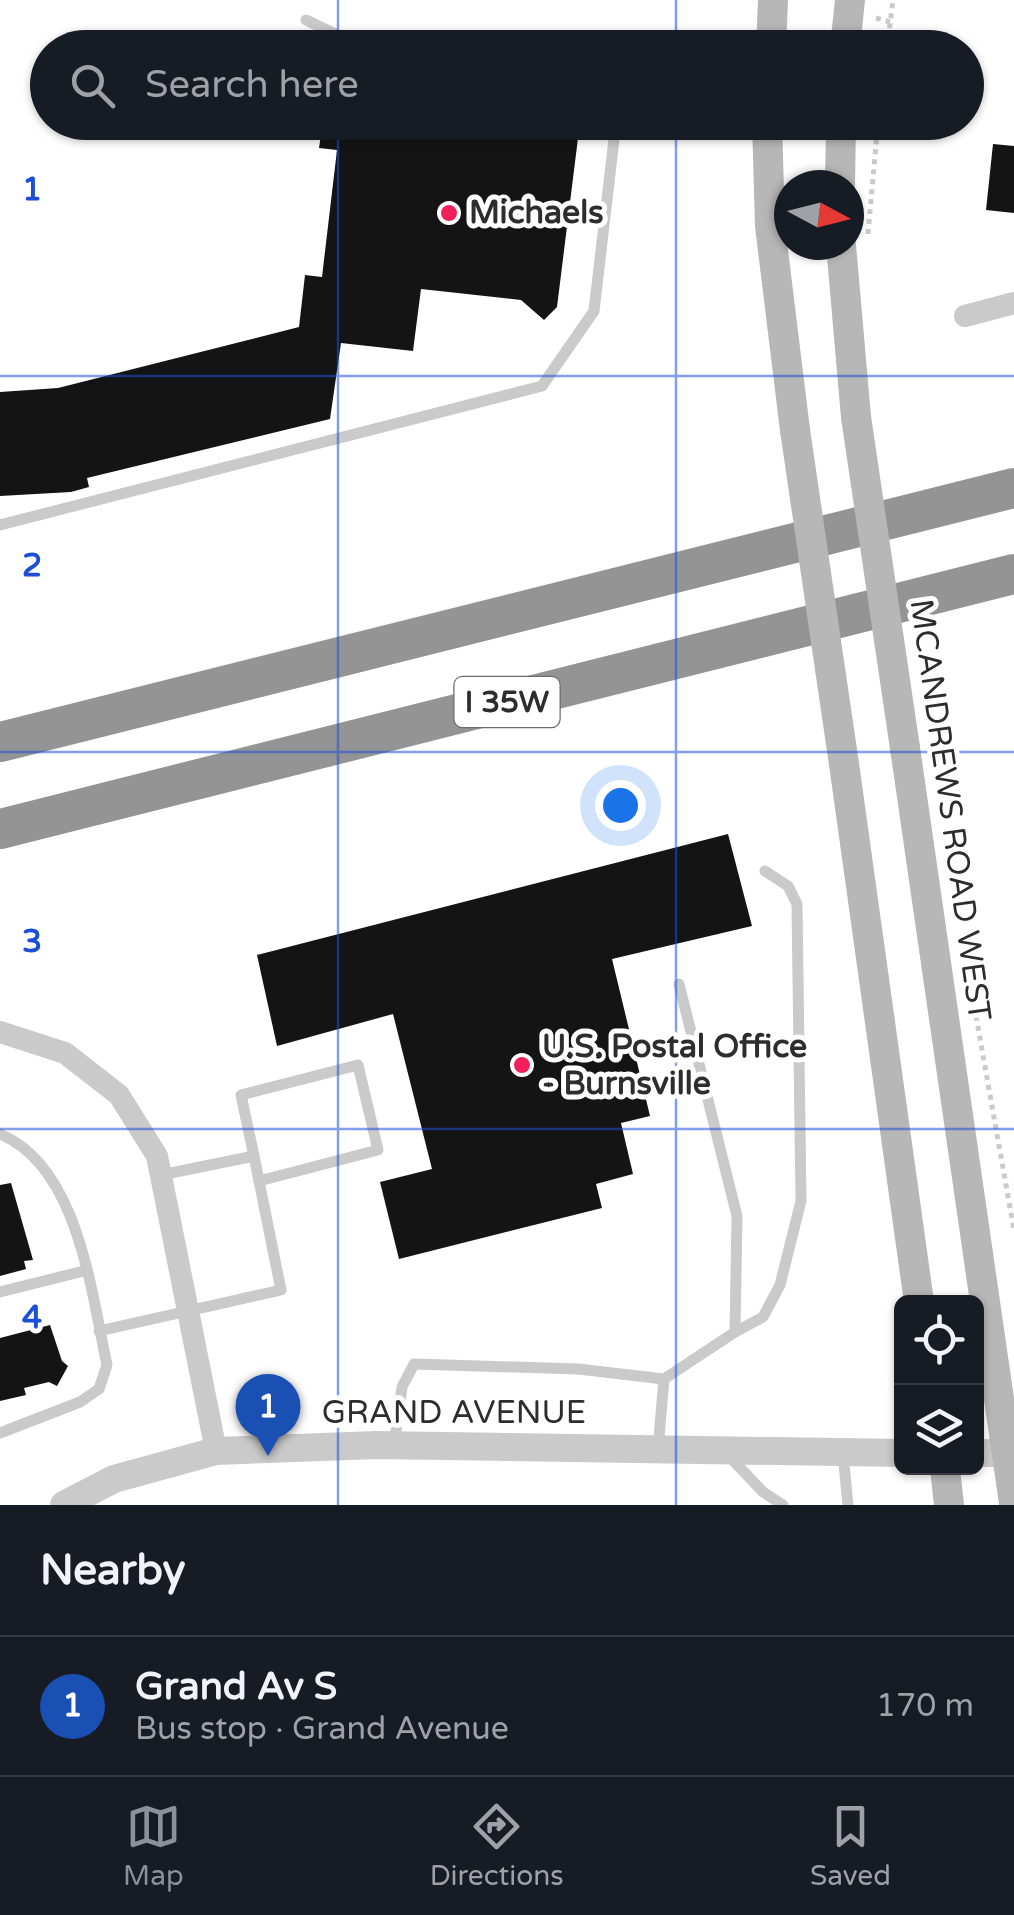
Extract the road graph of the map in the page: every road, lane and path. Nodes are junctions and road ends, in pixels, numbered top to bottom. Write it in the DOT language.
graph roads {
  1 [pos="773,0"];
  2 [pos="850,0"];
  3 [pos="892,0"];
  4 [pos="306,20"];
  5 [pos="327,30"];
  6 [pos="771,30"];
  7 [pos="848,30"];
  8 [pos="889,30"];
  9 [pos="614,140"];
  10 [pos="768,140"];
  11 [pos="841,140"];
  12 [pos="840,170"];
  13 [pos="842,260"];
  14 [pos="1014,303"];
  15 [pos="965,316"];
  16 [pos="1014,488"];
  17 [pos="0,526"];
  18 [pos="1014,574"];
  19 [pos="0,742"];
  20 [pos="0,829"];
  21 [pos="765,871"];
  22 [pos="679,984"];
  23 [pos="0,1032"];
  24 [pos="0,1134"];
  25 [pos="254,1156"];
  26 [pos="161,1175"];
  27 [pos="259,1181"];
  28 [pos="84,1270"];
  29 [pos="0,1292"];
  30 [pos="919,1295"];
  31 [pos="188,1310"];
  32 [pos="100,1330"];
  33 [pos="735,1332"];
  34 [pos="664,1379"];
  35 [pos="0,1432"];
  36 [pos="394,1446"];
  37 [pos="658,1450"];
  38 [pos="724,1450"];
  39 [pos="216,1451"];
  40 [pos="842,1452"];
  41 [pos="894,1453"];
  42 [pos="1009,1453"];
  43 [pos="984,1454"];
  44 [pos="946,1475"];
  45 [pos="1014,1503"];
  46 [pos="64,1505"];
  47 [pos="784,1505"];
  48 [pos="848,1505"];
  49 [pos="949,1505"];
  1 -- 6 [label="main road"];
  2 -- 7 [label="main road"];
  3 -- 8 [label="path"];
  4 -- 5 [label="lane"];
  9 -- 17 [label="lane"];
  10 -- 30 [label="main road, bridge"];
  11 -- 12 [label="main road"];
  13 -- 42 [label="main road, MCANDREWS ROAD WEST, bridge"];
  14 -- 15 [label="street"];
  16 -- 19 [label="highway, I 35W"];
  18 -- 20 [label="highway, I 35W"];
  21 -- 33 [label="lane"];
  22 -- 33 [label="lane"];
  23 -- 26 [label="street"];
  24 -- 28 [label="lane"];
  25 -- 26 [label="lane"];
  25 -- 27 [label="lane"];
  25 -- 27 [label="lane"];
  26 -- 31 [label="street"];
  27 -- 31 [label="lane"];
  28 -- 29 [label="lane"];
  28 -- 32 [label="lane"];
  31 -- 32 [label="lane"];
  31 -- 39 [label="street"];
  32 -- 35 [label="lane"];
  33 -- 34 [label="lane"];
  34 -- 36 [label="lane"];
  34 -- 37 [label="lane"];
  36 -- 37 [label="street, GRAND AVENUE"];
  36 -- 39 [label="street, GRAND AVENUE"];
  37 -- 38 [label="street, GRAND AVENUE"];
  38 -- 40 [label="street, GRAND AVENUE"];
  38 -- 47 [label="lane"];
  39 -- 46 [label="street, GRAND AVENUE"];
  40 -- 41 [label="street, GRAND AVENUE"];
  40 -- 48 [label="lane"];
  42 -- 43 [label="street"];
  42 -- 45 [label="main road, MCANDREWS ROAD WEST"];
  44 -- 49 [label="main road"];
}
